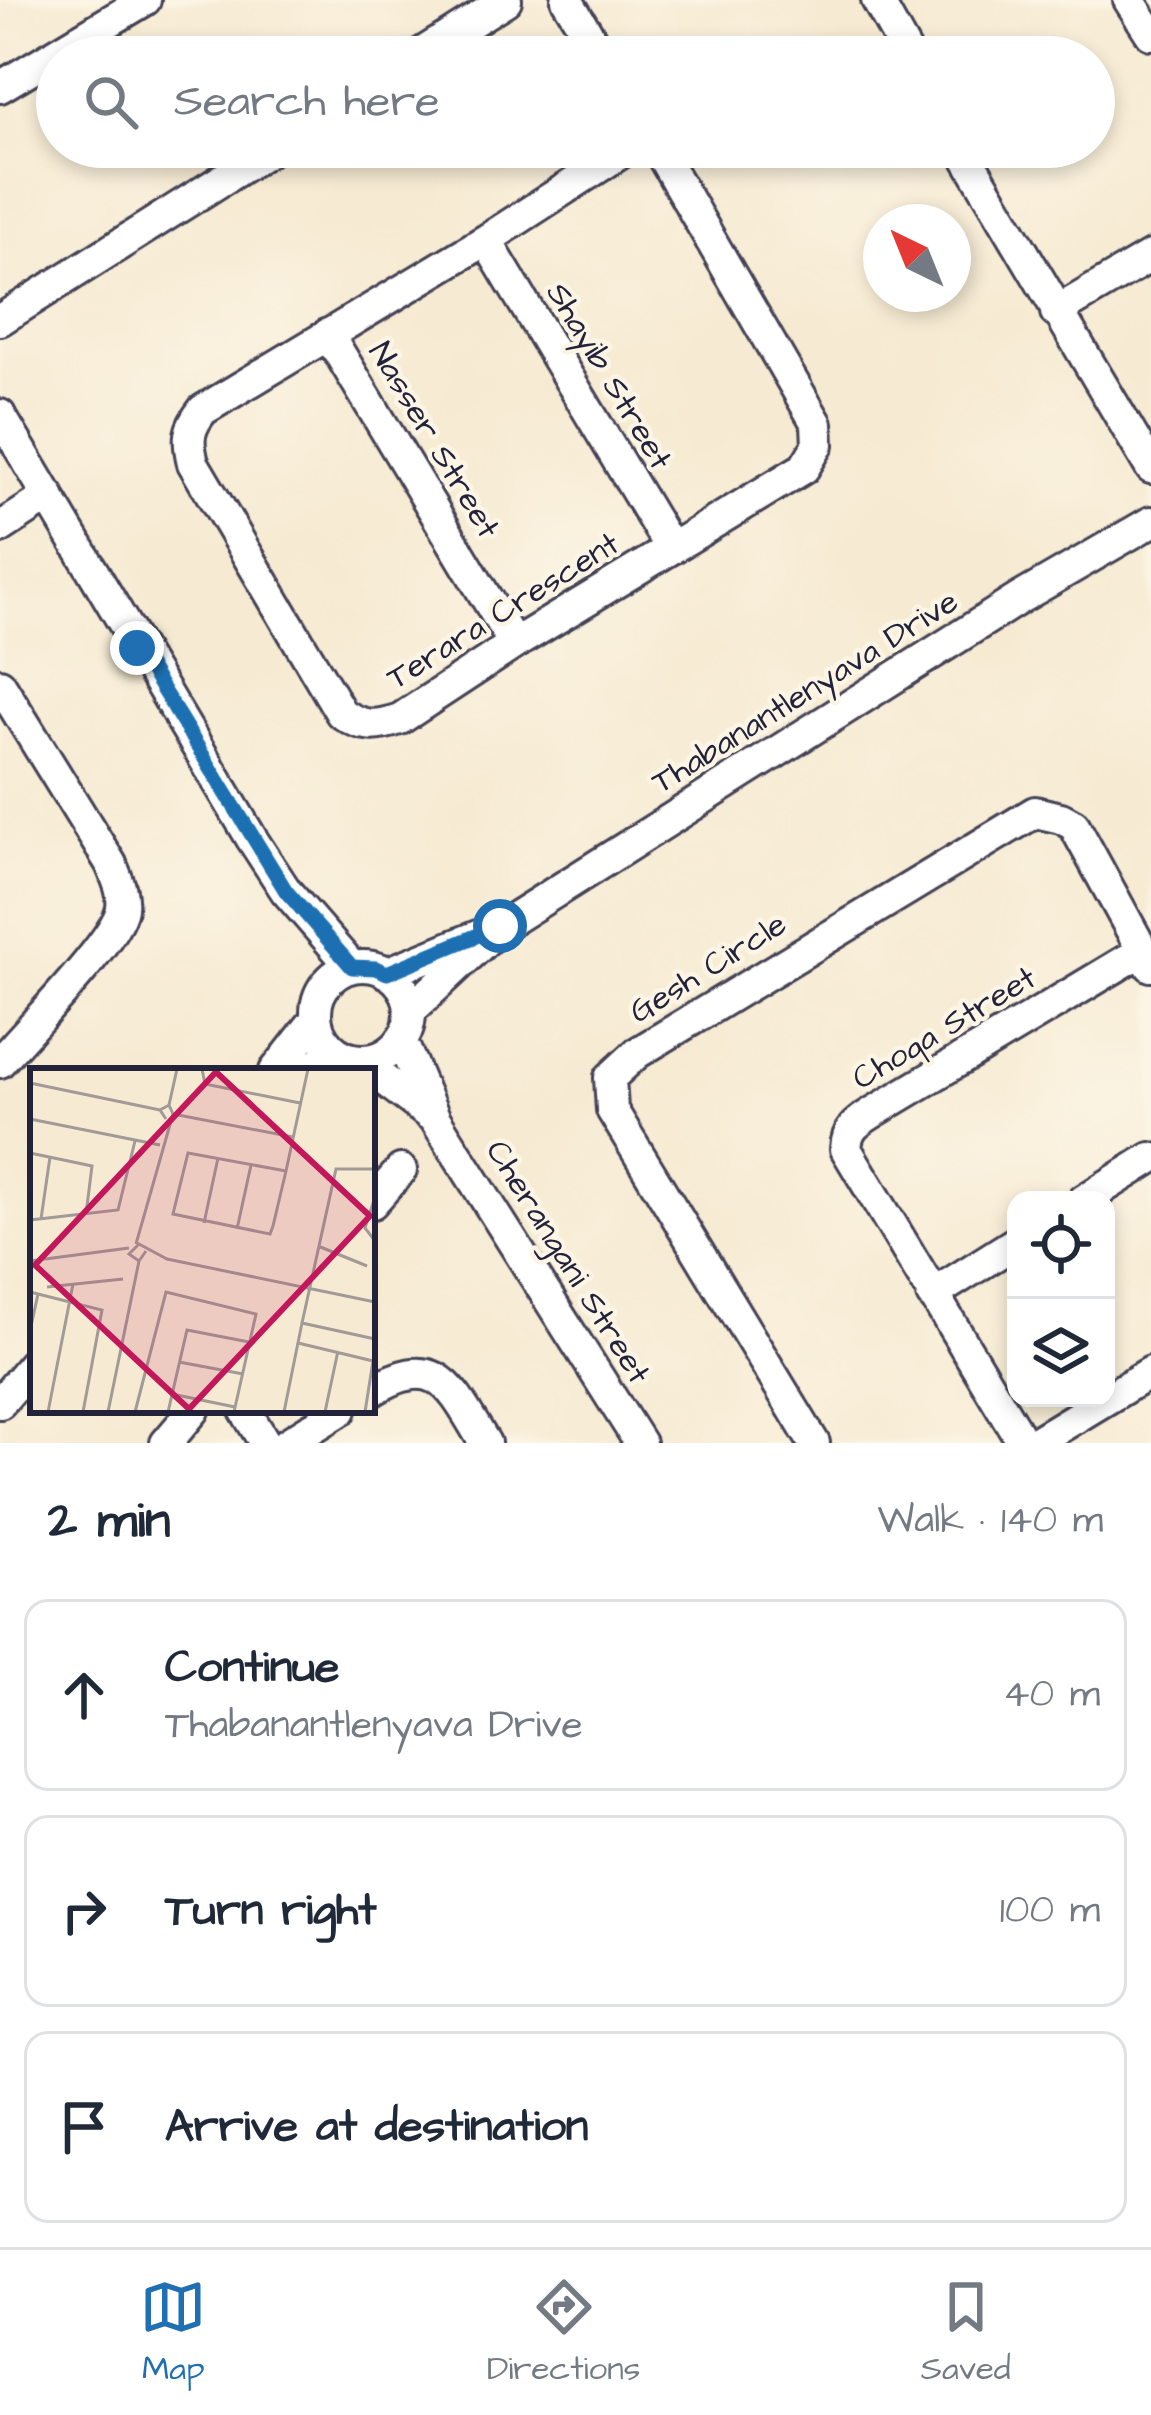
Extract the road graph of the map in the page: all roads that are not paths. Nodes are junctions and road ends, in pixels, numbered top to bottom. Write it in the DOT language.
graph roads {
  1 [pos="145,0"];
  2 [pos="506,0"];
  3 [pos="568,0"];
  4 [pos="877,0"];
  5 [pos="1129,0"];
  6 [pos="1151,34"];
  7 [pos="85,36"];
  8 [pos="449,36"];
  9 [pos="589,36"];
  10 [pos="897,36"];
  11 [pos="36,65"];
  12 [pos="0,87"];
  13 [pos="241,168"];
  14 [pos="597,168"];
  15 [pos="669,168"];
  16 [pos="973,168"];
  17 [pos="486,240"];
  18 [pos="1151,256"];
  19 [pos="1056,312"];
  20 [pos="0,320"];
  21 [pos="328,334"];
  22 [pos="0,415"];
  23 [pos="1151,468"];
  24 [pos="49,496"];
  25 [pos="1151,522"];
  26 [pos="0,528"];
  27 [pos="671,549"];
  28 [pos="514,644"];
  29 [pos="0,684"];
  30 [pos="500,926"];
  31 [pos="1146,958"];
  32 [pos="387,973"];
  33 [pos="339,975"];
  34 [pos="316,1019"];
  35 [pos="405,1026"];
  36 [pos="4,1046"];
  37 [pos="346,1055"];
  38 [pos="277,1068"];
  39 [pos="316,1068"];
  40 [pos="364,1068"];
  41 [pos="375,1076"];
  42 [pos="435,1119"];
  43 [pos="1151,1158"];
  44 [pos="400,1170"];
  45 [pos="1098,1191"];
  46 [pos="375,1199"];
  47 [pos="1007,1249"];
  48 [pos="932,1295"];
  49 [pos="30,1368"];
  50 [pos="1151,1372"];
  51 [pos="375,1390"];
  52 [pos="0,1403"];
  53 [pos="191,1413"];
  54 [pos="247,1413"];
  55 [pos="336,1413"];
  56 [pos="166,1443"];
  57 [pos="265,1443"];
  58 [pos="288,1443"];
  59 [pos="485,1443"];
  60 [pos="640,1443"];
  61 [pos="814,1443"];
  62 [pos="1023,1443"];
  63 [pos="1034,1443"];
  1 -- 7 [label="street"];
  2 -- 8 [label="street"];
  3 -- 9 [label="street"];
  4 -- 10 [label="street"];
  5 -- 6 [label="street"];
  11 -- 12 [label="street"];
  13 -- 20 [label="street"];
  14 -- 17 [label="street, Terara Crescent"];
  15 -- 27 [label="street, Terara Crescent"];
  16 -- 19 [label="street"];
  17 -- 21 [label="street, Terara Crescent"];
  17 -- 27 [label="street, Shayib Street"];
  18 -- 19 [label="street"];
  19 -- 23 [label="street"];
  21 -- 28 [label="street, Nasser Street"];
  21 -- 28 [label="street, Terara Crescent"];
  22 -- 24 [label="street"];
  24 -- 26 [label="street"];
  24 -- 33 [label="street"];
  25 -- 30 [label="street, Thabanantlenyava Drive"];
  27 -- 28 [label="street, Terara Crescent"];
  29 -- 36 [label="street"];
  30 -- 32 [label="street, Thabanantlenyava Drive"];
  30 -- 35 [label="street, Thabanantlenyava Drive"];
  31 -- 48 [label="street, Choqa Street"];
  31 -- 61 [label="street, Gesh Circle"];
  32 -- 33 [label="street"];
  32 -- 35 [label="street"];
  33 -- 34 [label="street"];
  34 -- 37 [label="street"];
  34 -- 38 [label="street"];
  35 -- 37 [label="street"];
  35 -- 42 [label="street, Cherangani Street"];
  37 -- 39 [label="street"];
  37 -- 40 [label="street, Cherangani Street"];
  41 -- 42 [label="street, Cherangani Street"];
  42 -- 60 [label="street, Cherangani Street"];
  43 -- 45 [label="street"];
  44 -- 46 [label="street"];
  47 -- 48 [label="street"];
  48 -- 62 [label="street, Choqa Street"];
  49 -- 52 [label="street"];
  50 -- 63 [label="street"];
  51 -- 59 [label="street"];
  53 -- 56 [label="street"];
  54 -- 57 [label="street"];
  55 -- 58 [label="street"];
}
